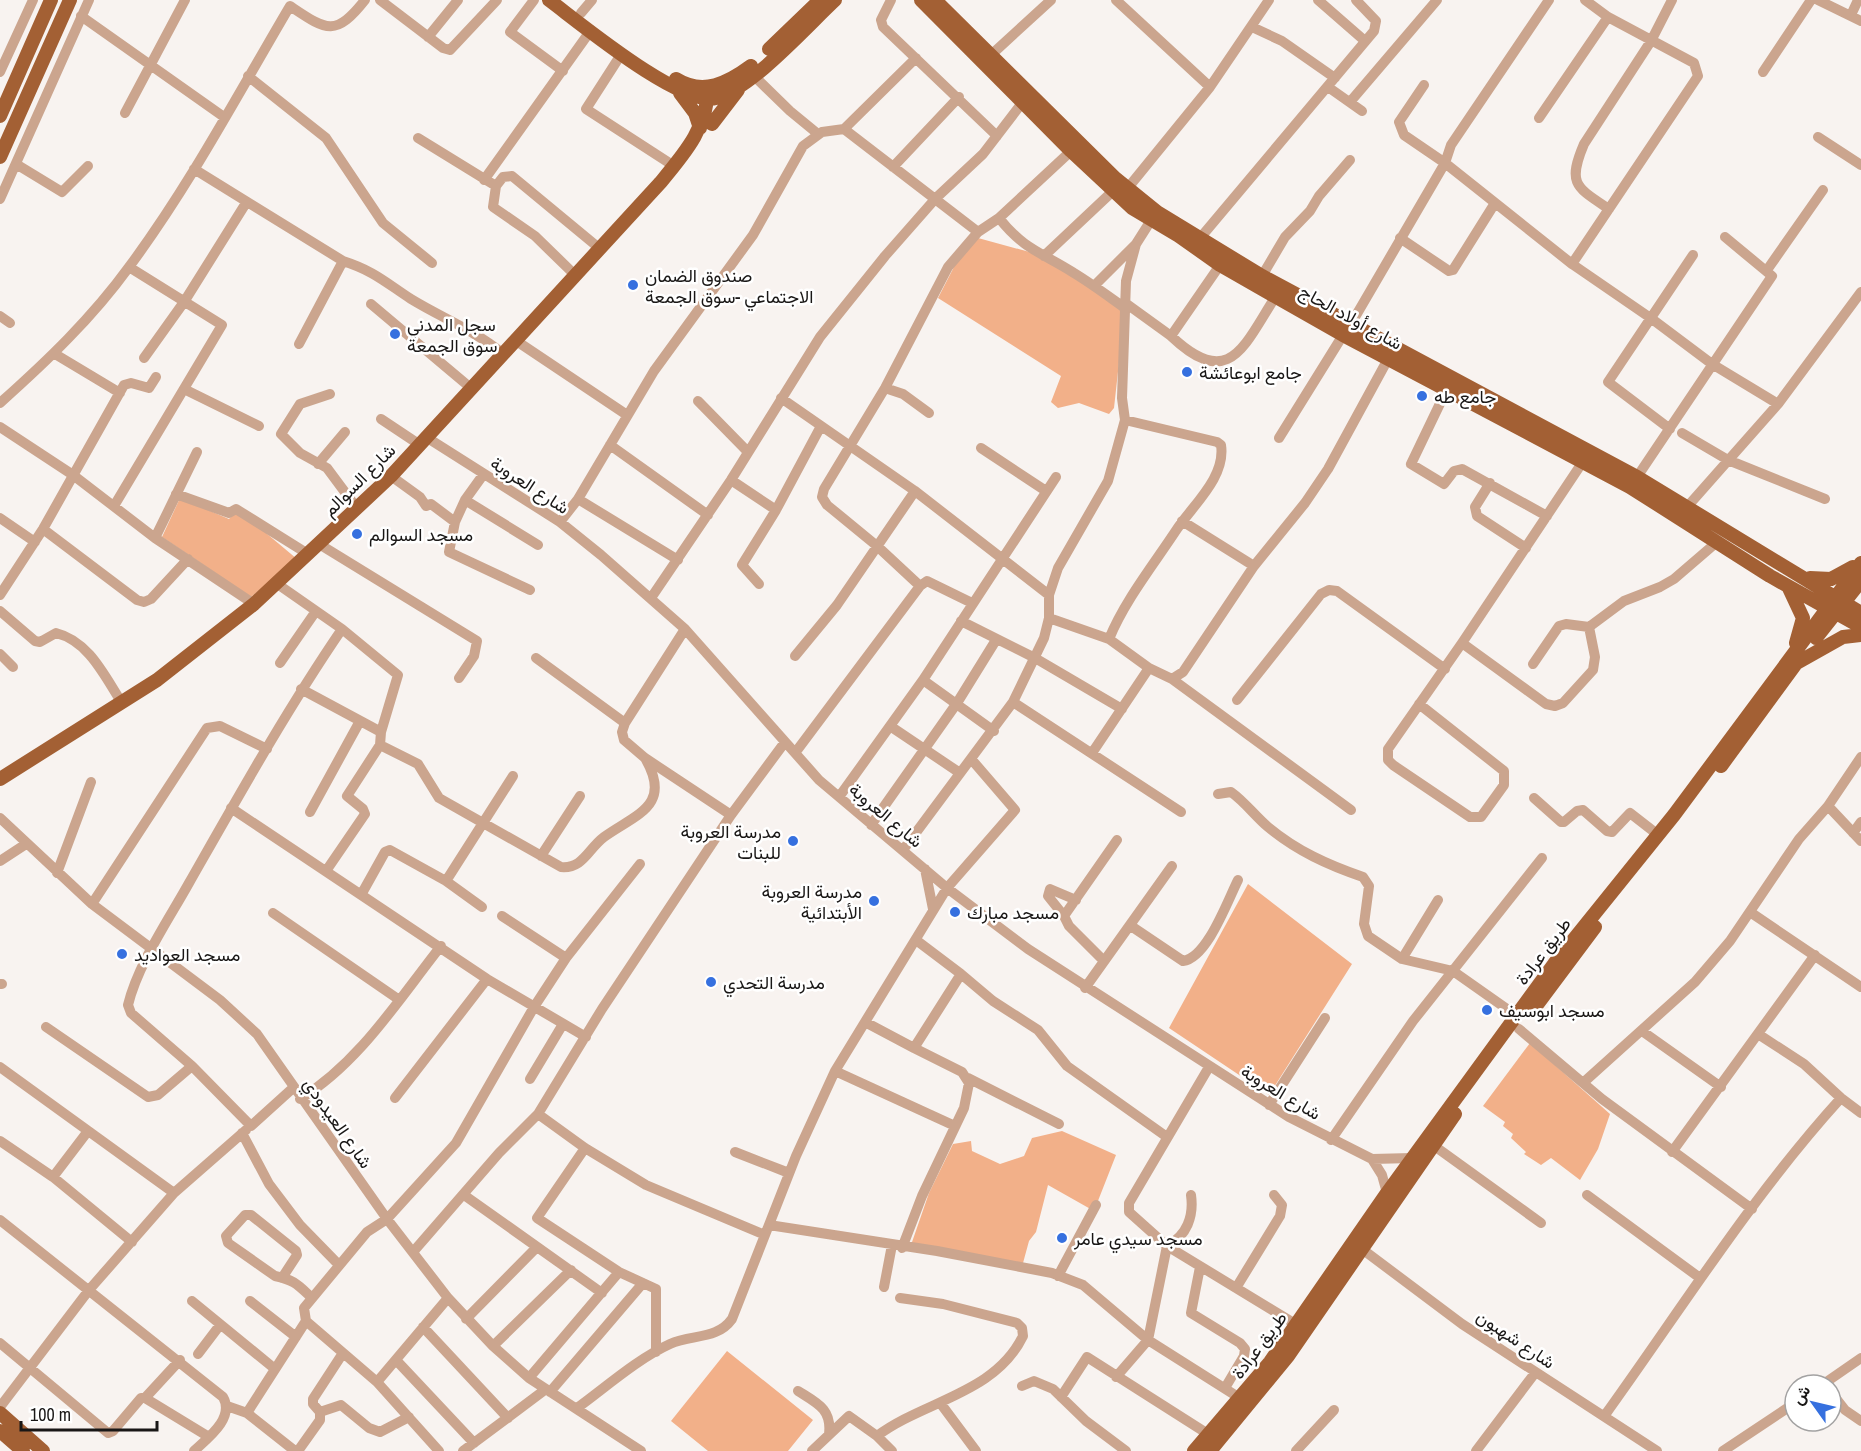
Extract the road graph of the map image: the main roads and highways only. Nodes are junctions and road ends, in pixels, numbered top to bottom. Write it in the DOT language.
graph roads {
  1 [pos="51,0"];
  2 [pos="70,0"];
  3 [pos="549,0"];
  4 [pos="564,0"];
  5 [pos="820,0"];
  6 [pos="835,0"];
  7 [pos="921,0"];
  8 [pos="935,0"];
  9 [pos="632,57"];
  10 [pos="750,78"];
  11 [pos="679,91"];
  12 [pos="712,93"];
  13 [pos="0,117"];
  14 [pos="706,126"];
  15 [pos="0,157"];
  16 [pos="1120,190"];
  17 [pos="1153,216"];
  18 [pos="1347,330"];
  19 [pos="1586,456"];
  20 [pos="1861,561"];
  21 [pos="1796,574"];
  22 [pos="1861,580"];
  23 [pos="1788,586"];
  24 [pos="1816,592"];
  25 [pos="1836,604"];
  26 [pos="1861,613"];
  27 [pos="1861,627"];
  28 [pos="1861,635"];
  29 [pos="1792,661"];
  30 [pos="0,779"];
  31 [pos="1518,1022"];
  32 [pos="1245,1401"];
  33 [pos="0,1413"];
  34 [pos="0,1431"];
  35 [pos="23,1451"];
  36 [pos="43,1451"];
  37 [pos="1194,1451"];
  38 [pos="1210,1451"];
  1 -- 13 [label="main road"];
  2 -- 15 [label="main road"];
  3 -- 9 [label="main road"];
  4 -- 9 [label="main road"];
  5 -- 12 [label="main road"];
  6 -- 10 [label="main road"];
  7 -- 16 [label="main road, شارع أولاد الحاج"];
  8 -- 16 [label="main road, شارع أولاد الحاج"];
  9 -- 11 [label="main road"];
  9 -- 12 [label="main road"];
  10 -- 12 [label="main road"];
  10 -- 14 [label="main road, شارع السوالم"];
  11 -- 12 [label="main road"];
  11 -- 14 [label="main road"];
  12 -- 14 [label="main road"];
  14 -- 30 [label="main road, شارع السوالم"];
  16 -- 17 [label="main road, شارع أولاد الحاج"];
  17 -- 18 [label="main road, شارع أولاد الحاج"];
  17 -- 18 [label="main road, شارع أولاد الحاج"];
  18 -- 19 [label="main road, شارع أولاد الحاج"];
  18 -- 19 [label="main road, شارع أولاد الحاج"];
  19 -- 21 [label="main road, شارع أولاد الحاج"];
  19 -- 23 [label="main road, شارع أولاد الحاج"];
  20 -- 21 [label="main road"];
  20 -- 25 [label="main road, طريق عرادة"];
  21 -- 24 [label="main road, شارع أولاد الحاج"];
  22 -- 25 [label="main road, طريق عرادة"];
  23 -- 24 [label="main road, شارع أولاد الحاج"];
  23 -- 29 [label="main road"];
  24 -- 25 [label="main road"];
  25 -- 26 [label="main road"];
  25 -- 27 [label="main road"];
  25 -- 29 [label="main road, طريق عرادة"];
  28 -- 29 [label="main road"];
  29 -- 31 [label="main road, طريق عرادة"];
  29 -- 31 [label="main road, طريق عرادة"];
  31 -- 32 [label="main road, طريق عرادة"];
  31 -- 32 [label="main road, طريق عرادة"];
  32 -- 37 [label="main road, طريق عرادة"];
  32 -- 38 [label="main road, طريق عرادة"];
  33 -- 36 [label="main road"];
  34 -- 35 [label="main road"];
}
